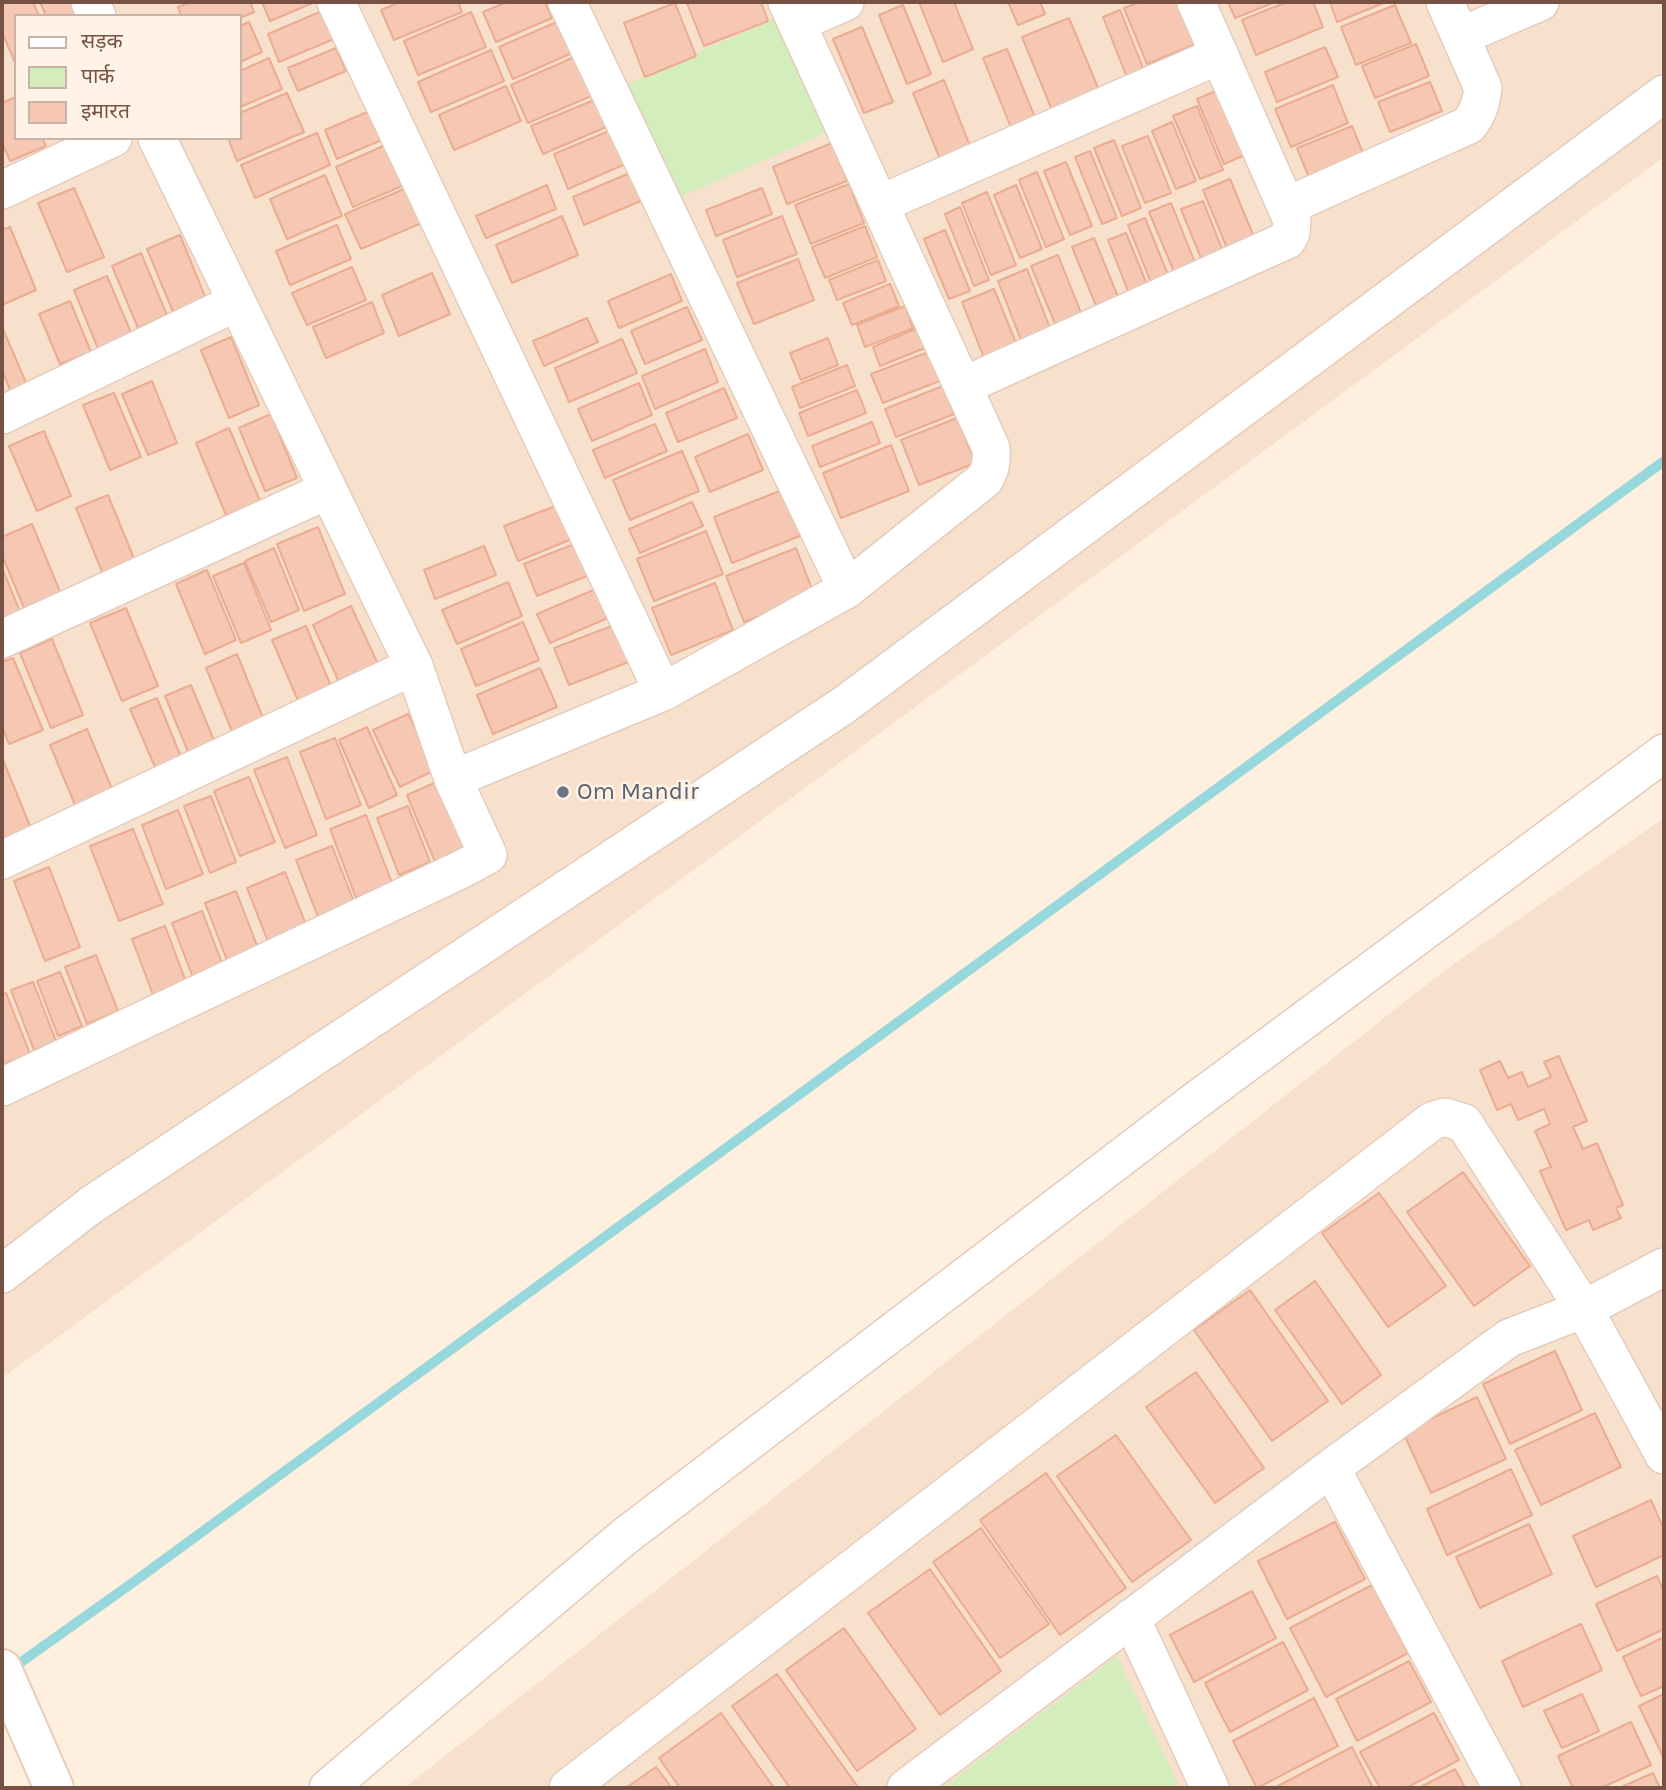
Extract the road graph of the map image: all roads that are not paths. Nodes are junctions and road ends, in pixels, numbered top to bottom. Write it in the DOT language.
graph roads {
  1 [pos="336,2"];
  2 [pos="567,2"];
  3 [pos="845,2"];
  4 [pos="1196,2"];
  5 [pos="1445,2"];
  6 [pos="1540,2"];
  7 [pos="792,12"];
  8 [pos="1461,36"];
  9 [pos="1220,55"];
  10 [pos="1664,94"];
  11 [pos="109,140"];
  12 [pos="158,140"];
  13 [pos="2,190"];
  14 [pos="880,204"];
  15 [pos="1287,206"];
  16 [pos="237,302"];
  17 [pos="963,386"];
  18 [pos="2,415"];
  19 [pos="328,490"];
  20 [pos="847,589"];
  21 [pos="2,639"];
  22 [pos="414,666"];
  23 [pos="663,692"];
  24 [pos="1664,753"];
  25 [pos="453,779"];
  26 [pos="2,860"];
  27 [pos="2,1087"];
  28 [pos="1664,1267"];
  29 [pos="2,1274"];
  30 [pos="1584,1309"];
  31 [pos="1664,1455"];
  32 [pos="1331,1468"];
  33 [pos="1131,1618"];
  34 [pos="2,1669"];
  35 [pos="54,1788"];
  36 [pos="328,1788"];
  37 [pos="568,1788"];
  38 [pos="906,1788"];
  39 [pos="1210,1788"];
  40 [pos="1502,1788"];
  1 -- 23 [label="street"];
  2 -- 20 [label="street"];
  3 -- 7 [label="street"];
  4 -- 9 [label="street"];
  5 -- 8 [label="street"];
  6 -- 8 [label="street"];
  7 -- 14 [label="street"];
  8 -- 15 [label="street"];
  9 -- 14 [label="street"];
  9 -- 15 [label="street"];
  10 -- 29 [label="street"];
  11 -- 13 [label="street"];
  12 -- 16 [label="street"];
  14 -- 17 [label="street"];
  15 -- 17 [label="street"];
  16 -- 18 [label="street"];
  16 -- 19 [label="street"];
  17 -- 20 [label="street"];
  19 -- 21 [label="street"];
  19 -- 22 [label="street"];
  20 -- 23 [label="street"];
  22 -- 25 [label="street"];
  22 -- 26 [label="street"];
  23 -- 25 [label="street"];
  24 -- 36 [label="street"];
  25 -- 27 [label="street"];
  28 -- 30 [label="street"];
  30 -- 31 [label="street"];
  30 -- 32 [label="street"];
  30 -- 37 [label="street"];
  32 -- 33 [label="street"];
  32 -- 40 [label="street"];
  33 -- 38 [label="street"];
  33 -- 39 [label="street"];
  34 -- 35 [label="main road"];
}
